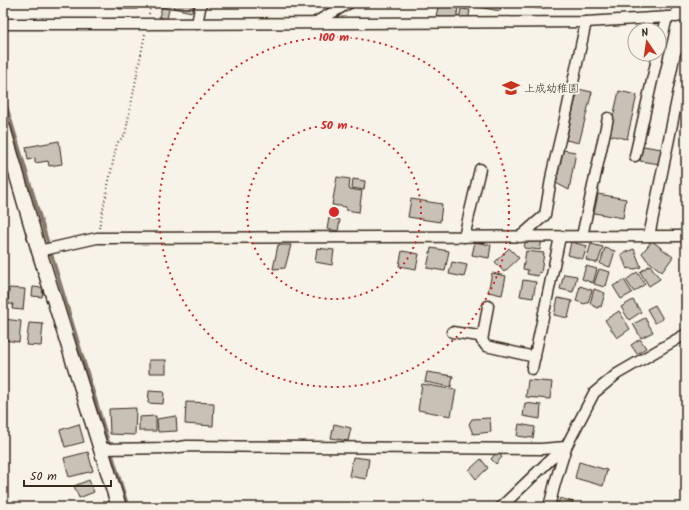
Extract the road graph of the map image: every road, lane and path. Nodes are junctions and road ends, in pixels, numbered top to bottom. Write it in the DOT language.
graph roads {
  1 [pos="201,3"];
  2 [pos="349,3"];
  3 [pos="679,3"];
  4 [pos="676,17"];
  5 [pos="586,22"];
  6 [pos="314,23"];
  7 [pos="3,24"];
  8 [pos="146,24"];
  9 [pos="197,24"];
  10 [pos="667,36"];
  11 [pos="686,56"];
  12 [pos="657,62"];
  13 [pos="608,118"];
  14 [pos="3,128"];
  15 [pos="635,156"];
  16 [pos="480,169"];
  17 [pos="582,236"];
  18 [pos="649,236"];
  19 [pos="686,236"];
  20 [pos="464,237"];
  21 [pos="520,237"];
  22 [pos="560,237"];
  23 [pos="97,238"];
  24 [pos="41,250"];
  25 [pos="488,306"];
  26 [pos="452,332"];
  27 [pos="686,334"];
  28 [pos="482,341"];
  29 [pos="535,357"];
  30 [pos="532,370"];
  31 [pos="566,446"];
  32 [pos="102,449"];
  33 [pos="120,507"];
  34 [pos="501,507"];
  35 [pos="549,507"];
  1 -- 9 [label="street"];
  2 -- 6 [label="street"];
  3 -- 4 [label="street"];
  4 -- 5 [label="street"];
  4 -- 10 [label="street"];
  5 -- 6 [label="street"];
  5 -- 21 [label="street"];
  6 -- 9 [label="street"];
  7 -- 8 [label="street"];
  8 -- 9 [label="street"];
  8 -- 23 [label="path"];
  11 -- 18 [label="street"];
  12 -- 15 [label="street"];
  13 -- 17 [label="street"];
  14 -- 24 [label="street"];
  16 -- 20 [label="street"];
  17 -- 18 [label="street"];
  17 -- 22 [label="street"];
  18 -- 19 [label="street"];
  20 -- 21 [label="street"];
  20 -- 23 [label="street"];
  21 -- 22 [label="street"];
  22 -- 29 [label="street"];
  23 -- 24 [label="street"];
  24 -- 32 [label="street"];
  25 -- 28 [label="street"];
  26 -- 28 [label="street"];
  27 -- 31 [label="street"];
  28 -- 29 [label="street"];
  29 -- 30 [label="street"];
  31 -- 32 [label="street"];
  31 -- 34 [label="street"];
  31 -- 35 [label="street"];
  32 -- 33 [label="street"];
}
